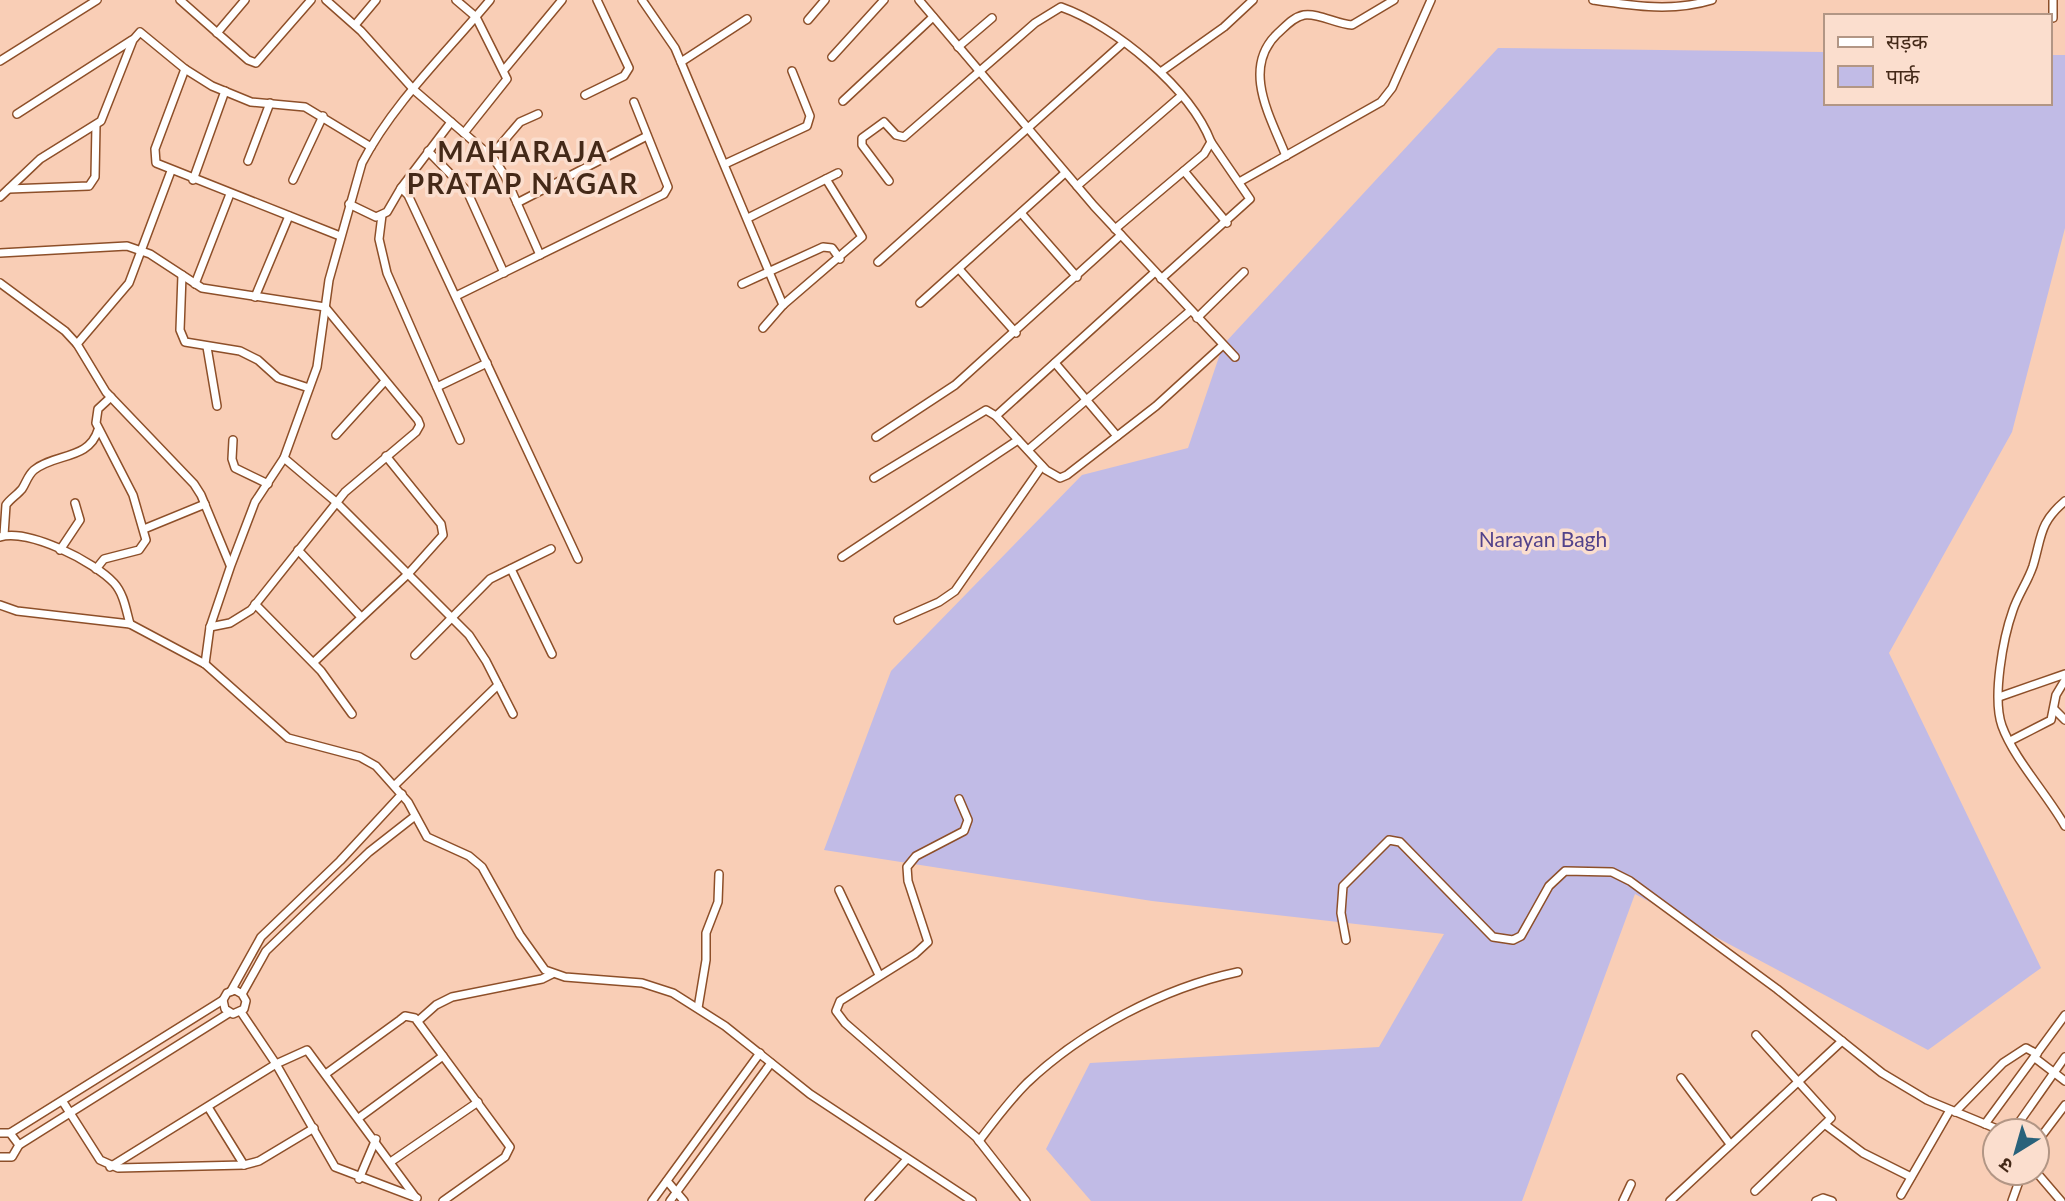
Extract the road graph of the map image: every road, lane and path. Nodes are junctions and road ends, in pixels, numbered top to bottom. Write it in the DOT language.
graph roads {
  1 [pos="97,0"];
  2 [pos="180,0"];
  3 [pos="245,0"];
  4 [pos="311,0"];
  5 [pos="326,0"];
  6 [pos="376,0"];
  7 [pos="456,0"];
  8 [pos="490,0"];
  9 [pos="562,0"];
  10 [pos="597,0"];
  11 [pos="642,0"];
  12 [pos="825,0"];
  13 [pos="884,0"];
  14 [pos="919,0"];
  15 [pos="1252,0"];
  16 [pos="1394,0"];
  17 [pos="1431,0"];
  18 [pos="1593,0"];
  19 [pos="1712,0"];
  20 [pos="2053,0"];
  21 [pos="476,17"];
  22 [pos="933,17"];
  23 [pos="992,18"];
  24 [pos="2053,18"];
  25 [pos="747,19"];
  26 [pos="808,20"];
  27 [pos="355,25"];
  28 [pos="218,33"];
  29 [pos="133,40"];
  30 [pos="1123,43"];
  31 [pos="958,47"];
  32 [pos="832,57"];
  33 [pos="0,61"];
  34 [pos="681,62"];
  35 [pos="185,69"];
  36 [pos="504,70"];
  37 [pos="792,71"];
  38 [pos="1163,71"];
  39 [pos="978,72"];
  40 [pos="414,90"];
  41 [pos="225,91"];
  42 [pos="586,96"];
  43 [pos="1181,96"];
  44 [pos="843,101"];
  45 [pos="634,102"];
  46 [pos="270,103"];
  47 [pos="17,114"];
  48 [pos="538,114"];
  49 [pos="323,116"];
  50 [pos="451,122"];
  51 [pos="96,125"];
  52 [pos="1026,127"];
  53 [pos="464,133"];
  54 [pos="647,136"];
  55 [pos="1211,142"];
  56 [pos="371,146"];
  57 [pos="428,151"];
  58 [pos="491,156"];
  59 [pos="1286,156"];
  60 [pos="248,161"];
  61 [pos="725,164"];
  62 [pos="171,171"];
  63 [pos="1184,171"];
  64 [pos="838,173"];
  65 [pos="1065,173"];
  66 [pos="826,179"];
  67 [pos="193,180"];
  68 [pos="293,180"];
  69 [pos="889,181"];
  70 [pos="1241,181"];
  71 [pos="1077,186"];
  72 [pos="401,188"];
  73 [pos="8,189"];
  74 [pos="230,194"];
  75 [pos="0,197"];
  76 [pos="517,203"];
  77 [pos="349,204"];
  78 [pos="1021,213"];
  79 [pos="382,215"];
  80 [pos="289,216"];
  81 [pos="748,218"];
  82 [pos="1227,222"];
  83 [pos="1115,229"];
  84 [pos="1121,235"];
  85 [pos="341,236"];
  86 [pos="141,249"];
  87 [pos="0,253"];
  88 [pos="540,255"];
  89 [pos="840,259"];
  90 [pos="878,262"];
  91 [pos="959,269"];
  92 [pos="770,271"];
  93 [pos="1155,272"];
  94 [pos="1244,272"];
  95 [pos="504,273"];
  96 [pos="182,275"];
  97 [pos="1077,277"];
  98 [pos="1161,279"];
  99 [pos="0,283"];
  100 [pos="195,284"];
  101 [pos="742,284"];
  102 [pos="456,296"];
  103 [pos="255,297"];
  104 [pos="920,303"];
  105 [pos="783,305"];
  106 [pos="325,307"];
  107 [pos="1190,311"];
  108 [pos="1197,318"];
  109 [pos="763,328"];
  110 [pos="1016,333"];
  111 [pos="77,344"];
  112 [pos="1223,345"];
  113 [pos="207,347"];
  114 [pos="1235,357"];
  115 [pos="487,362"];
  116 [pos="1055,363"];
  117 [pos="386,381"];
  118 [pos="436,387"];
  119 [pos="309,388"];
  120 [pos="111,397"];
  121 [pos="1087,400"];
  122 [pos="218,406"];
  123 [pos="996,416"];
  124 [pos="98,430"];
  125 [pos="336,435"];
  126 [pos="1117,436"];
  127 [pos="876,437"];
  128 [pos="233,440"];
  129 [pos="460,440"];
  130 [pos="1018,440"];
  131 [pos="1028,450"];
  132 [pos="386,456"];
  133 [pos="284,457"];
  134 [pos="1042,466"];
  135 [pos="874,478"];
  136 [pos="268,484"];
  137 [pos="2065,501"];
  138 [pos="3,502"];
  139 [pos="336,502"];
  140 [pos="75,503"];
  141 [pos="205,504"];
  142 [pos="144,529"];
  143 [pos="2,536"];
  144 [pos="60,550"];
  145 [pos="298,550"];
  146 [pos="551,550"];
  147 [pos="842,557"];
  148 [pos="578,559"];
  149 [pos="231,565"];
  150 [pos="96,569"];
  151 [pos="511,569"];
  152 [pos="409,573"];
  153 [pos="255,604"];
  154 [pos="0,605"];
  155 [pos="451,616"];
  156 [pos="361,617"];
  157 [pos="898,620"];
  158 [pos="130,624"];
  159 [pos="210,627"];
  160 [pos="552,654"];
  161 [pos="415,655"];
  162 [pos="314,662"];
  163 [pos="205,664"];
  164 [pos="2065,674"];
  165 [pos="2065,680"];
  166 [pos="498,685"];
  167 [pos="1999,697"];
  168 [pos="2055,710"];
  169 [pos="352,714"];
  170 [pos="513,714"];
  171 [pos="2065,720"];
  172 [pos="2010,741"];
  173 [pos="395,785"];
  174 [pos="402,794"];
  175 [pos="959,799"];
  176 [pos="2051,800"];
  177 [pos="2065,810"];
  178 [pos="415,816"];
  179 [pos="2065,825"];
  180 [pos="340,861"];
  181 [pos="348,872"];
  182 [pos="719,873"];
  183 [pos="839,890"];
  184 [pos="299,901"];
  185 [pos="307,911"];
  186 [pos="1346,940"];
  187 [pos="257,942"];
  188 [pos="266,951"];
  189 [pos="1238,972"];
  190 [pos="552,974"];
  191 [pos="879,975"];
  192 [pos="230,991"];
  193 [pos="242,993"];
  194 [pos="223,1000"];
  195 [pos="698,1008"];
  196 [pos="241,1012"];
  197 [pos="229,1013"];
  198 [pos="2065,1016"];
  199 [pos="418,1021"];
  200 [pos="1756,1035"];
  201 [pos="1842,1041"];
  202 [pos="760,1054"];
  203 [pos="135,1056"];
  204 [pos="443,1056"];
  205 [pos="2036,1056"];
  206 [pos="2065,1057"];
  207 [pos="771,1063"];
  208 [pos="276,1064"];
  209 [pos="142,1066"];
  210 [pos="327,1073"];
  211 [pos="2053,1073"];
  212 [pos="1681,1078"];
  213 [pos="1799,1080"];
  214 [pos="2065,1082"];
  215 [pos="63,1102"];
  216 [pos="478,1102"];
  217 [pos="2065,1105"];
  218 [pos="208,1107"];
  219 [pos="70,1111"];
  220 [pos="1952,1111"];
  221 [pos="1990,1117"];
  222 [pos="2023,1117"];
  223 [pos="359,1118"];
  224 [pos="1981,1122"];
  225 [pos="2051,1124"];
  226 [pos="1826,1126"];
  227 [pos="314,1128"];
  228 [pos="0,1133"];
  229 [pos="10,1133"];
  230 [pos="376,1139"];
  231 [pos="979,1141"];
  232 [pos="19,1144"];
  233 [pos="1730,1144"];
  234 [pos="1,1158"];
  235 [pos="907,1159"];
  236 [pos="391,1161"];
  237 [pos="244,1165"];
  238 [pos="110,1167"];
  239 [pos="1911,1177"];
  240 [pos="359,1179"];
  241 [pos="667,1181"];
  242 [pos="1631,1184"];
  243 [pos="2049,1187"];
  244 [pos="1755,1191"];
  245 [pos="676,1192"];
  246 [pos="1901,1195"];
  247 [pos="418,1199"];
  248 [pos="443,1201"];
  249 [pos="652,1201"];
  250 [pos="670,1201"];
  251 [pos="684,1201"];
  252 [pos="869,1201"];
  253 [pos="972,1201"];
  254 [pos="1026,1201"];
  255 [pos="1623,1201"];
  256 [pos="1670,1201"];
  257 [pos="1816,1201"];
  258 [pos="1832,1201"];
  259 [pos="2061,1201"];
  1 -- 33 [label="street"];
  2 -- 28 [label="street"];
  3 -- 28 [label="street"];
  4 -- 28 [label="street"];
  5 -- 27 [label="street"];
  6 -- 27 [label="street"];
  7 -- 21 [label="street"];
  8 -- 21 [label="street"];
  9 -- 36 [label="street"];
  10 -- 42 [label="street"];
  11 -- 34 [label="street"];
  12 -- 26 [label="street"];
  13 -- 32 [label="street"];
  14 -- 22 [label="street"];
  15 -- 38 [label="street"];
  16 -- 59 [label="street"];
  17 -- 59 [label="street"];
  18 -- 19 [label="street"];
  20 -- 24 [label="street"];
  21 -- 36 [label="street"];
  21 -- 40 [label="street"];
  22 -- 31 [label="street"];
  22 -- 44 [label="street"];
  23 -- 31 [label="street"];
  25 -- 34 [label="street"];
  27 -- 40 [label="street"];
  29 -- 35 [label="street"];
  29 -- 47 [label="street"];
  29 -- 51 [label="street"];
  30 -- 38 [label="street"];
  30 -- 39 [label="street"];
  30 -- 52 [label="street"];
  31 -- 39 [label="street"];
  34 -- 61 [label="street"];
  35 -- 41 [label="street"];
  35 -- 62 [label="street"];
  36 -- 53 [label="street"];
  37 -- 61 [label="street"];
  38 -- 43 [label="street"];
  39 -- 52 [label="street"];
  39 -- 69 [label="street"];
  40 -- 50 [label="street"];
  40 -- 56 [label="street"];
  41 -- 46 [label="street"];
  41 -- 67 [label="street"];
  43 -- 55 [label="street"];
  43 -- 71 [label="street"];
  45 -- 54 [label="street"];
  46 -- 49 [label="street"];
  46 -- 60 [label="street"];
  48 -- 58 [label="street"];
  49 -- 56 [label="street"];
  49 -- 68 [label="street"];
  50 -- 53 [label="street"];
  50 -- 57 [label="street"];
  51 -- 73 [label="street"];
  51 -- 73 [label="street"];
  52 -- 65 [label="street"];
  52 -- 90 [label="street"];
  53 -- 58 [label="street"];
  54 -- 76 [label="street"];
  54 -- 88 [label="street"];
  55 -- 63 [label="street"];
  55 -- 70 [label="street"];
  56 -- 77 [label="street"];
  57 -- 72 [label="street"];
  57 -- 95 [label="street"];
  58 -- 76 [label="street"];
  59 -- 70 [label="street"];
  61 -- 81 [label="street"];
  62 -- 67 [label="street"];
  62 -- 86 [label="street"];
  63 -- 82 [label="street"];
  63 -- 83 [label="street"];
  64 -- 66 [label="street"];
  65 -- 71 [label="street"];
  65 -- 78 [label="street"];
  66 -- 81 [label="street"];
  66 -- 89 [label="street"];
  67 -- 74 [label="street"];
  70 -- 82 [label="street"];
  71 -- 83 [label="street"];
  72 -- 79 [label="street"];
  72 -- 102 [label="street"];
  73 -- 75 [label="street"];
  74 -- 80 [label="street"];
  74 -- 100 [label="street"];
  76 -- 88 [label="street"];
  77 -- 79 [label="street"];
  77 -- 85 [label="street"];
  78 -- 91 [label="street"];
  78 -- 97 [label="street"];
  79 -- 118 [label="street"];
  80 -- 85 [label="street"];
  80 -- 103 [label="street"];
  81 -- 92 [label="street"];
  82 -- 98 [label="street"];
  83 -- 84 [label="street"];
  84 -- 93 [label="street"];
  84 -- 97 [label="street"];
  85 -- 106 [label="street"];
  86 -- 87 [label="street"];
  86 -- 96 [label="street"];
  86 -- 111 [label="street"];
  88 -- 95 [label="street"];
  89 -- 92 [label="street"];
  89 -- 105 [label="street"];
  91 -- 104 [label="street"];
  91 -- 110 [label="street"];
  92 -- 101 [label="street"];
  92 -- 105 [label="street"];
  93 -- 98 [label="street"];
  93 -- 116 [label="street"];
  94 -- 108 [label="street"];
  95 -- 102 [label="street"];
  96 -- 100 [label="street"];
  96 -- 113 [label="street"];
  97 -- 110 [label="street"];
  98 -- 107 [label="street"];
  99 -- 111 [label="street"];
  100 -- 103 [label="street"];
  102 -- 115 [label="street"];
  103 -- 106 [label="street"];
  105 -- 109 [label="street"];
  106 -- 117 [label="street"];
  106 -- 119 [label="street"];
  107 -- 108 [label="street"];
  107 -- 121 [label="street"];
  108 -- 112 [label="street"];
  110 -- 127 [label="street"];
  111 -- 120 [label="street"];
  112 -- 114 [label="street"];
  112 -- 126 [label="street"];
  113 -- 119 [label="street"];
  113 -- 122 [label="street"];
  115 -- 118 [label="street"];
  115 -- 148 [label="street"];
  116 -- 121 [label="street"];
  116 -- 123 [label="street"];
  117 -- 125 [label="street"];
  117 -- 132 [label="street"];
  118 -- 129 [label="street"];
  119 -- 133 [label="street"];
  120 -- 124 [label="street"];
  120 -- 141 [label="street"];
  121 -- 126 [label="street"];
  121 -- 131 [label="street"];
  123 -- 130 [label="street"];
  123 -- 135 [label="street"];
  124 -- 138 [label="street"];
  124 -- 142 [label="street"];
  126 -- 134 [label="street"];
  128 -- 136 [label="street"];
  130 -- 131 [label="street"];
  130 -- 147 [label="street"];
  131 -- 134 [label="street"];
  132 -- 139 [label="street"];
  132 -- 152 [label="street"];
  133 -- 136 [label="street"];
  133 -- 139 [label="street"];
  134 -- 157 [label="street"];
  136 -- 149 [label="street"];
  137 -- 167 [label="street"];
  138 -- 143 [label="street"];
  139 -- 145 [label="street"];
  139 -- 152 [label="street"];
  140 -- 144 [label="street"];
  141 -- 142 [label="street"];
  141 -- 149 [label="street"];
  142 -- 150 [label="street"];
  143 -- 144 [label="street"];
  144 -- 150 [label="street"];
  145 -- 153 [label="street"];
  145 -- 156 [label="street"];
  146 -- 151 [label="street"];
  149 -- 159 [label="street"];
  150 -- 158 [label="street"];
  151 -- 155 [label="street"];
  151 -- 160 [label="street"];
  152 -- 155 [label="street"];
  152 -- 156 [label="street"];
  153 -- 159 [label="street"];
  153 -- 162 [label="street"];
  154 -- 158 [label="street"];
  155 -- 161 [label="street"];
  155 -- 166 [label="street"];
  156 -- 162 [label="street"];
  158 -- 163 [label="street"];
  159 -- 163 [label="street"];
  162 -- 169 [label="street"];
  163 -- 173 [label="street"];
  164 -- 167 [label="street"];
  165 -- 168 [label="street"];
  166 -- 170 [label="street"];
  166 -- 173 [label="street"];
  167 -- 172 [label="street"];
  168 -- 171 [label="street"];
  168 -- 172 [label="street"];
  172 -- 176 [label="street"];
  173 -- 174 [label="street"];
  174 -- 178 [label="street"];
  174 -- 180 [label="street"];
  175 -- 191 [label="street"];
  176 -- 177 [label="street"];
  176 -- 179 [label="street"];
  178 -- 181 [label="street"];
  178 -- 190 [label="street"];
  180 -- 181 [label="street"];
  180 -- 184 [label="street"];
  181 -- 185 [label="street"];
  182 -- 195 [label="street"];
  183 -- 191 [label="street"];
  184 -- 185 [label="street"];
  184 -- 187 [label="street"];
  185 -- 188 [label="street"];
  186 -- 201 [label="street"];
  187 -- 188 [label="street"];
  187 -- 192 [label="street"];
  188 -- 193 [label="street"];
  189 -- 231 [label="street"];
  190 -- 195 [label="street"];
  190 -- 199 [label="street"];
  191 -- 231 [label="street"];
  192 -- 193 [label="street"];
  192 -- 194 [label="street"];
  193 -- 196 [label="street"];
  194 -- 197 [label="street"];
  194 -- 203 [label="street"];
  195 -- 202 [label="street"];
  196 -- 197 [label="street"];
  196 -- 208 [label="street"];
  197 -- 209 [label="street"];
  198 -- 205 [label="street"];
  199 -- 204 [label="street"];
  199 -- 210 [label="street"];
  200 -- 213 [label="street"];
  201 -- 213 [label="street"];
  201 -- 220 [label="street"];
  202 -- 207 [label="street"];
  202 -- 241 [label="street"];
  203 -- 209 [label="street"];
  203 -- 215 [label="street"];
  204 -- 216 [label="street"];
  204 -- 223 [label="street"];
  205 -- 211 [label="street"];
  205 -- 220 [label="street"];
  205 -- 221 [label="street"];
  206 -- 211 [label="street"];
  207 -- 235 [label="street"];
  207 -- 245 [label="street"];
  208 -- 210 [label="street"];
  208 -- 218 [label="street"];
  208 -- 227 [label="street"];
  209 -- 219 [label="street"];
  210 -- 223 [label="street"];
  211 -- 214 [label="street"];
  211 -- 222 [label="street"];
  212 -- 233 [label="street"];
  213 -- 226 [label="street"];
  213 -- 233 [label="street"];
  215 -- 219 [label="street"];
  215 -- 229 [label="street"];
  216 -- 236 [label="street"];
  216 -- 248 [label="street"];
  217 -- 225 [label="street"];
  218 -- 237 [label="street"];
  218 -- 238 [label="street"];
  219 -- 232 [label="street"];
  219 -- 238 [label="street"];
  220 -- 224 [label="street"];
  220 -- 239 [label="street"];
  223 -- 230 [label="street"];
  226 -- 239 [label="street"];
  226 -- 244 [label="street"];
  227 -- 237 [label="street"];
  227 -- 240 [label="street"];
  228 -- 229 [label="street"];
  229 -- 232 [label="street"];
  230 -- 236 [label="street"];
  230 -- 240 [label="street"];
  231 -- 254 [label="street"];
  232 -- 234 [label="street"];
  233 -- 256 [label="street"];
  235 -- 252 [label="street"];
  235 -- 253 [label="street"];
  236 -- 247 [label="street"];
  237 -- 238 [label="street"];
  239 -- 246 [label="street"];
  240 -- 247 [label="street"];
  241 -- 245 [label="street"];
  241 -- 249 [label="street"];
  242 -- 255 [label="street"];
  243 -- 259 [label="street"];
  245 -- 250 [label="street"];
  245 -- 251 [label="street"];
  257 -- 258 [label="street"];
}
